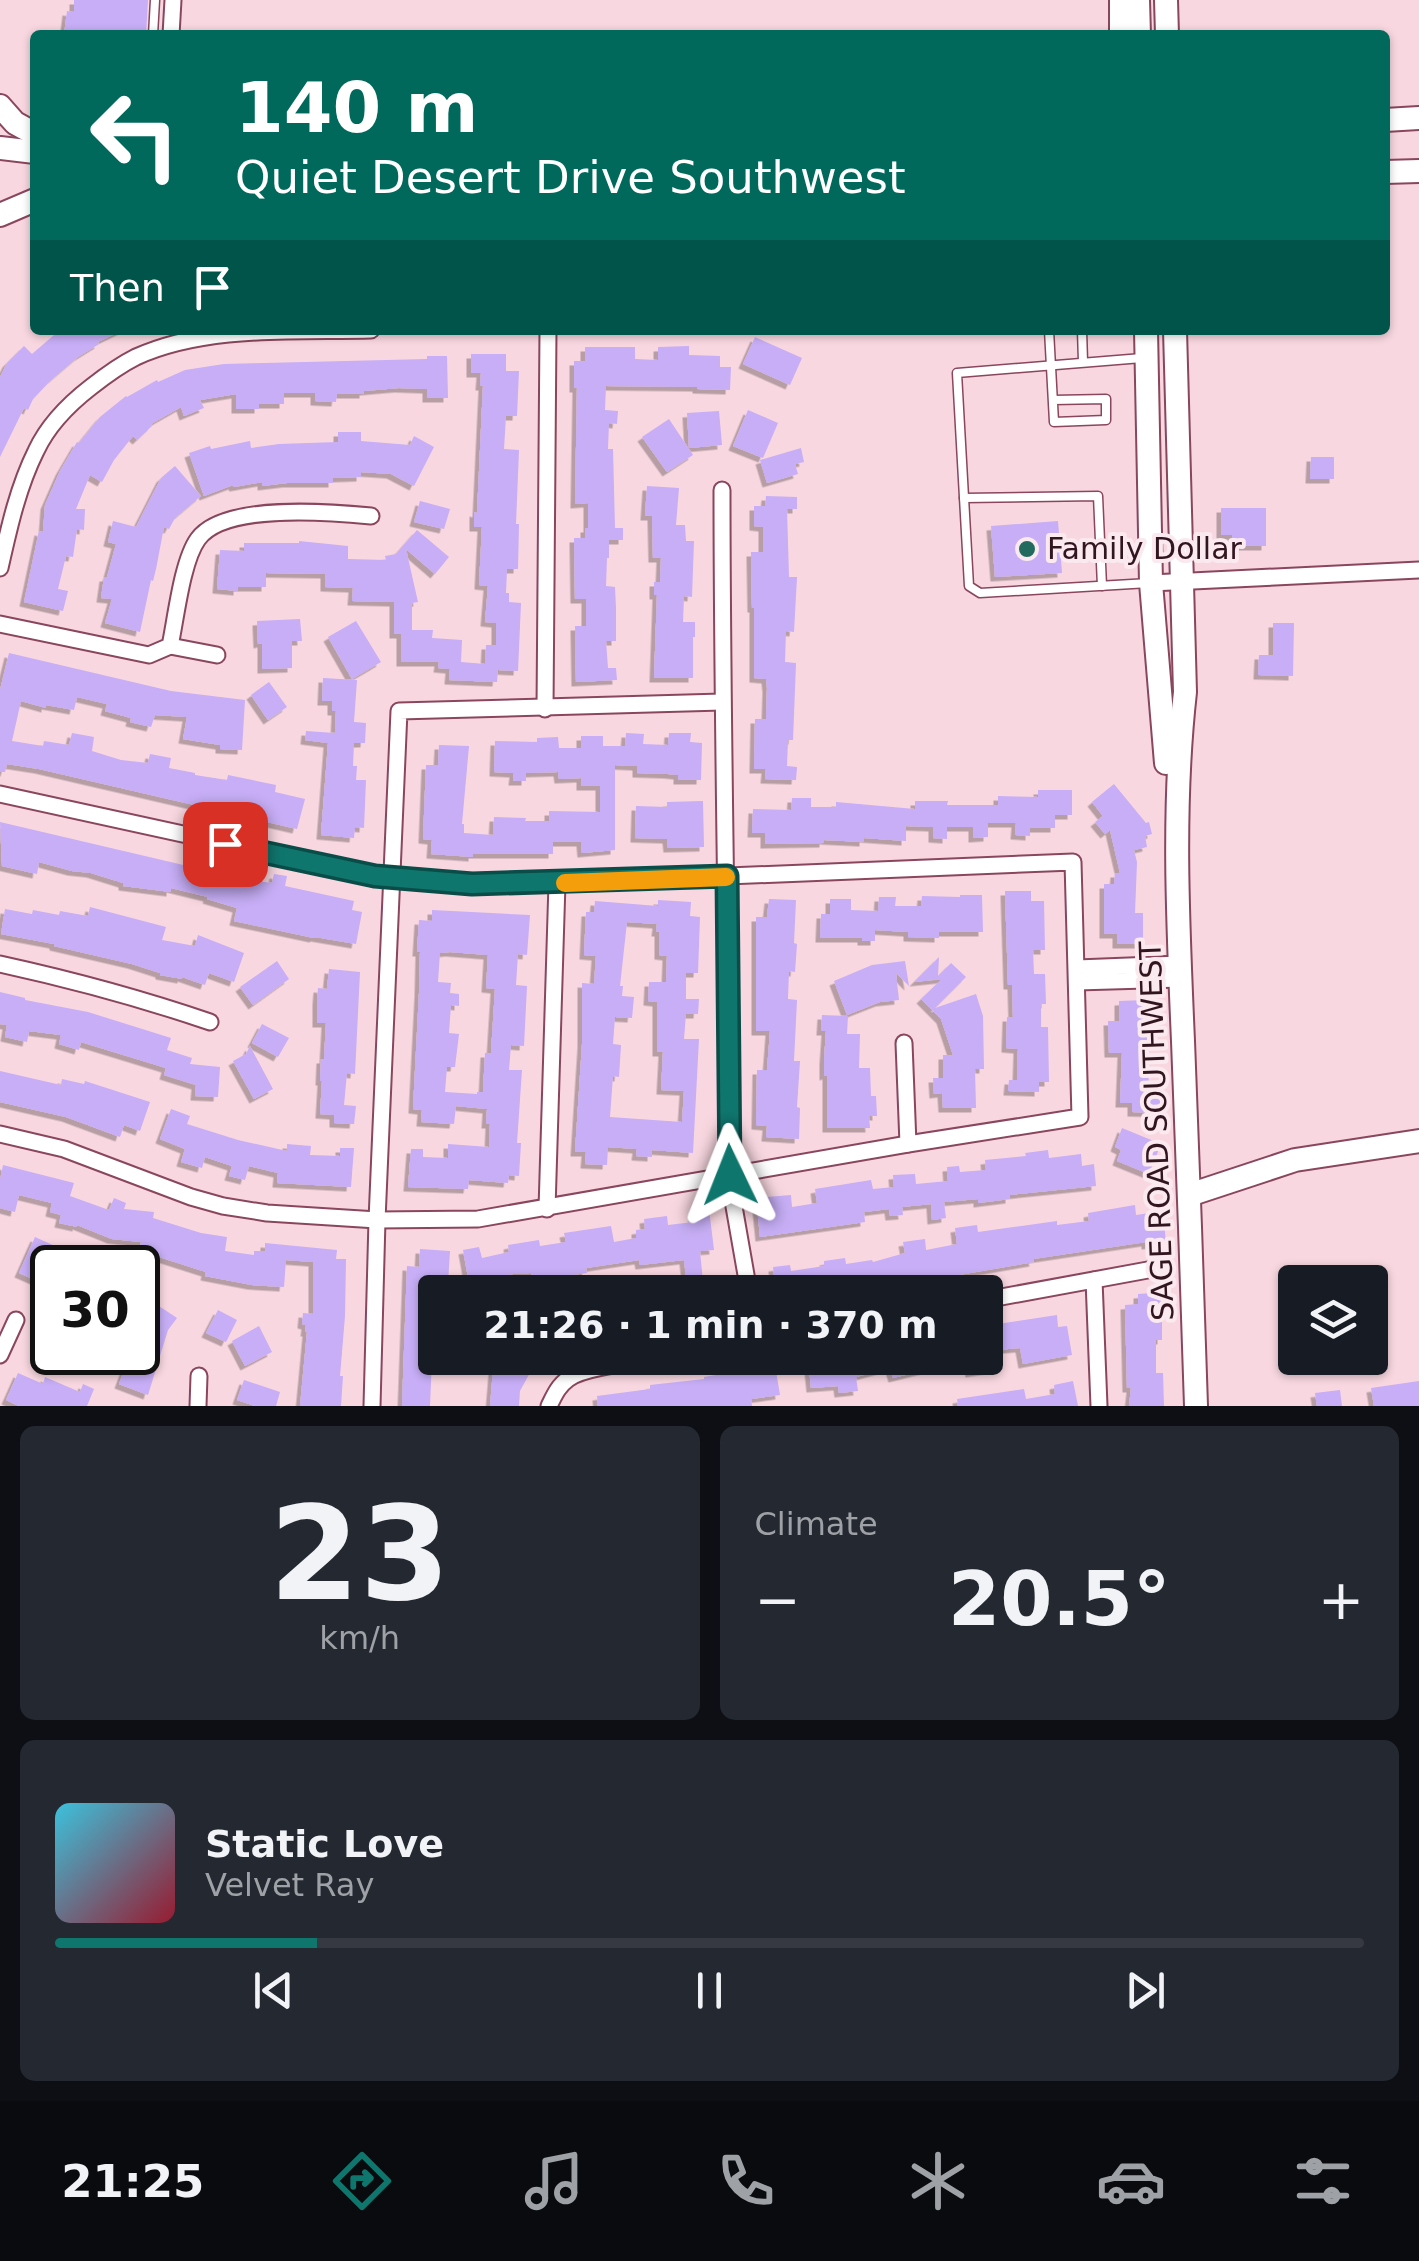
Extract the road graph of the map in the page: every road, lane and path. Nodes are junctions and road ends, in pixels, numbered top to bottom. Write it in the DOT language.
graph roads {
  1 [pos="156,0"];
  2 [pos="173,0"];
  3 [pos="1120,0"];
  4 [pos="1138,0"];
  5 [pos="1166,0"];
  6 [pos="153,30"];
  7 [pos="171,30"];
  8 [pos="1121,30"];
  9 [pos="1140,30"];
  10 [pos="1167,30"];
  11 [pos="0,106"];
  12 [pos="1419,107"];
  13 [pos="1390,108"];
  14 [pos="1419,118"];
  15 [pos="1390,120"];
  16 [pos="30,131"];
  17 [pos="0,148"];
  18 [pos="30,151"];
  19 [pos="1419,171"];
  20 [pos="1390,172"];
  21 [pos="0,196"];
  22 [pos="30,199"];
  23 [pos="30,202"];
  24 [pos="0,215"];
  25 [pos="230,335"];
  26 [pos="548,335"];
  27 [pos="1049,335"];
  28 [pos="1084,335"];
  29 [pos="1146,335"];
  30 [pos="1175,335"];
  31 [pos="1146,357"];
  32 [pos="1083,362"];
  33 [pos="1050,365"];
  34 [pos="1053,400"];
  35 [pos="722,490"];
  36 [pos="964,498"];
  37 [pos="371,516"];
  38 [pos="0,568"];
  39 [pos="1419,570"];
  40 [pos="1182,581"];
  41 [pos="1151,583"];
  42 [pos="1102,586"];
  43 [pos="0,624"];
  44 [pos="170,646"];
  45 [pos="217,656"];
  46 [pos="722,702"];
  47 [pos="545,708"];
  48 [pos="0,794"];
  49 [pos="1178,853"];
  50 [pos="727,876"];
  51 [pos="392,878"];
  52 [pos="557,883"];
  53 [pos="0,964"];
  54 [pos="1180,972"];
  55 [pos="1077,975"];
  56 [pos="210,1022"];
  57 [pos="904,1043"];
  58 [pos="0,1134"];
  59 [pos="1419,1142"];
  60 [pos="908,1144"];
  61 [pos="730,1175"];
  62 [pos="1189,1195"];
  63 [pos="547,1209"];
  64 [pos="377,1220"];
  65 [pos="1164,1267"];
  66 [pos="746,1275"];
  67 [pos="1094,1280"];
  68 [pos="1003,1297"];
  69 [pos="16,1320"];
  70 [pos="0,1355"];
  71 [pos="576,1375"];
  72 [pos="199,1376"];
  73 [pos="552,1399"];
  74 [pos="198,1406"];
  75 [pos="372,1406"];
  76 [pos="1099,1406"];
  77 [pos="1196,1406"];
  1 -- 6 [label="lane"];
  2 -- 7 [label="street"];
  3 -- 8 [label="street"];
  4 -- 9 [label="street"];
  5 -- 10 [label="street"];
  11 -- 16 [label="street"];
  12 -- 13 [label="street"];
  14 -- 15 [label="street"];
  17 -- 18 [label="street"];
  19 -- 20 [label="street"];
  21 -- 22 [label="street"];
  23 -- 24 [label="street"];
  25 -- 38 [label="street"];
  26 -- 47 [label="street"];
  27 -- 33 [label="lane"];
  28 -- 32 [label="lane"];
  29 -- 31 [label="street, SAGE ROAD SOUTHWEST"];
  30 -- 40 [label="street, SAGE ROAD SOUTHWEST"];
  31 -- 32 [label="lane"];
  31 -- 41 [label="street, SAGE ROAD SOUTHWEST"];
  32 -- 33 [label="lane"];
  33 -- 34 [label="lane"];
  33 -- 36 [label="lane"];
  34 -- 34 [label="lane"];
  35 -- 46 [label="street"];
  36 -- 42 [label="lane"];
  36 -- 42 [label="lane"];
  37 -- 44 [label="street"];
  39 -- 40 [label="street"];
  40 -- 41 [label="street"];
  40 -- 49 [label="street, SAGE ROAD SOUTHWEST"];
  41 -- 42 [label="lane"];
  41 -- 49 [label="street, SAGE ROAD SOUTHWEST"];
  43 -- 44 [label="street"];
  44 -- 45 [label="street"];
  46 -- 47 [label="street"];
  46 -- 50 [label="street"];
  47 -- 51 [label="street"];
  48 -- 51 [label="street"];
  49 -- 54 [label="street, SAGE ROAD SOUTHWEST"];
  50 -- 52 [label="street"];
  50 -- 55 [label="street"];
  50 -- 61 [label="street"];
  51 -- 52 [label="street"];
  51 -- 64 [label="street"];
  52 -- 63 [label="street"];
  53 -- 56 [label="street"];
  54 -- 55 [label="street"];
  54 -- 62 [label="street, SAGE ROAD SOUTHWEST"];
  55 -- 60 [label="street"];
  57 -- 60 [label="street"];
  58 -- 64 [label="street"];
  59 -- 62 [label="street"];
  60 -- 61 [label="street"];
  61 -- 63 [label="street"];
  61 -- 66 [label="street"];
  62 -- 77 [label="street, SAGE ROAD SOUTHWEST"];
  63 -- 64 [label="street"];
  64 -- 75 [label="street"];
  65 -- 67 [label="street"];
  67 -- 68 [label="street"];
  67 -- 76 [label="street"];
  69 -- 70 [label="street"];
  71 -- 73 [label="street"];
  72 -- 74 [label="street"];
}
